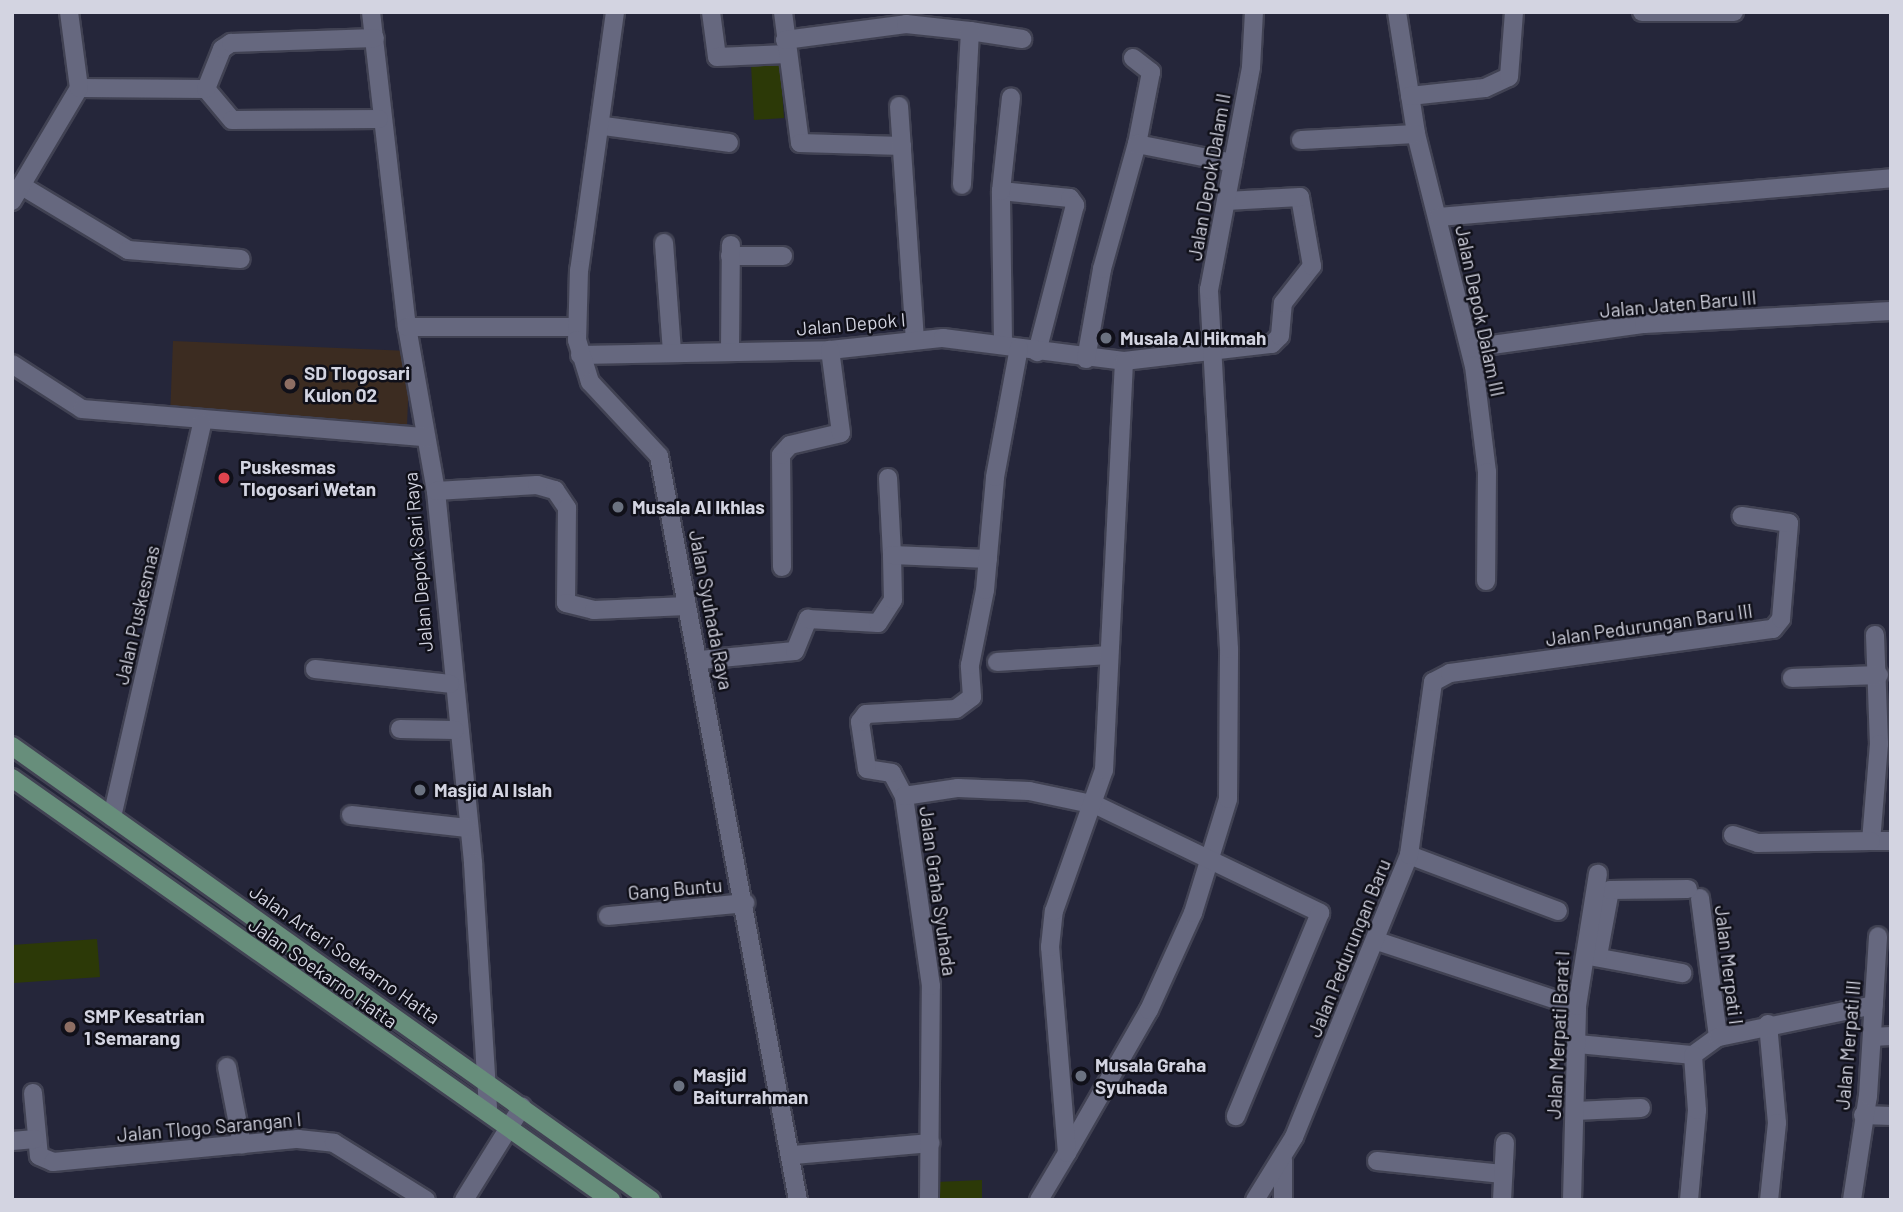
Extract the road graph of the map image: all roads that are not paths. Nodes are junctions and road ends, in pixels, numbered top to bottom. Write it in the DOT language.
graph roads {
  1 [pos="371,12"];
  2 [pos="615,12"];
  3 [pos="711,12"];
  4 [pos="783,12"];
  5 [pos="1254,12"];
  6 [pos="1397,12"];
  7 [pos="1514,12"];
  8 [pos="1642,12"];
  9 [pos="1734,12"];
  10 [pos="65,15"];
  11 [pos="917,19"];
  12 [pos="970,31"];
  13 [pos="374,38"];
  14 [pos="1022,39"];
  15 [pos="786,47"];
  16 [pos="1133,58"];
  17 [pos="79,88"];
  18 [pos="206,89"];
  19 [pos="1410,96"];
  20 [pos="1011,99"];
  21 [pos="899,106"];
  22 [pos="379,119"];
  23 [pos="604,126"];
  24 [pos="1416,134"];
  25 [pos="1301,140"];
  26 [pos="729,143"];
  27 [pos="1137,144"];
  28 [pos="902,146"];
  29 [pos="1233,163"];
  30 [pos="1891,178"];
  31 [pos="962,185"];
  32 [pos="18,187"];
  33 [pos="1001,191"];
  34 [pos="1226,201"];
  35 [pos="1439,217"];
  36 [pos="664,243"];
  37 [pos="783,256"];
  38 [pos="241,259"];
  39 [pos="1891,311"];
  40 [pos="407,327"];
  41 [pos="576,327"];
  42 [pos="915,340"];
  43 [pos="1011,345"];
  44 [pos="1470,348"];
  45 [pos="1213,349"];
  46 [pos="730,350"];
  47 [pos="830,350"];
  48 [pos="1037,352"];
  49 [pos="673,353"];
  50 [pos="580,355"];
  51 [pos="1086,359"];
  52 [pos="1124,361"];
  53 [pos="12,363"];
  54 [pos="202,423"];
  55 [pos="426,437"];
  56 [pos="888,478"];
  57 [pos="436,492"];
  58 [pos="1742,516"];
  59 [pos="892,555"];
  60 [pos="988,559"];
  61 [pos="782,567"];
  62 [pos="1486,581"];
  63 [pos="687,606"];
  64 [pos="1875,635"];
  65 [pos="1108,655"];
  66 [pos="700,660"];
  67 [pos="997,662"];
  68 [pos="315,669"];
  69 [pos="1879,675"];
  70 [pos="1792,678"];
  71 [pos="450,684"];
  72 [pos="1430,696"];
  73 [pos="400,729"];
  74 [pos="455,730"];
  75 [pos="12,746"];
  76 [pos="12,778"];
  77 [pos="904,796"];
  78 [pos="1096,805"];
  79 [pos="351,815"];
  80 [pos="113,817"];
  81 [pos="467,828"];
  82 [pos="1733,835"];
  83 [pos="1871,841"];
  84 [pos="1891,841"];
  85 [pos="1409,855"];
  86 [pos="1210,865"];
  87 [pos="1598,874"];
  88 [pos="745,903"];
  89 [pos="1558,911"];
  90 [pos="608,916"];
  91 [pos="1878,936"];
  92 [pos="1377,941"];
  93 [pos="1590,956"];
  94 [pos="1682,973"];
  95 [pos="1563,1003"];
  96 [pos="1874,1005"];
  97 [pos="1768,1024"];
  98 [pos="1891,1036"];
  99 [pos="1718,1037"];
  100 [pos="1872,1037"];
  101 [pos="1578,1044"];
  102 [pos="1693,1055"];
  103 [pos="227,1067"];
  104 [pos="486,1078"];
  105 [pos="33,1093"];
  106 [pos="522,1107"];
  107 [pos="1641,1108"];
  108 [pos="488,1110"];
  109 [pos="1575,1111"];
  110 [pos="1863,1115"];
  111 [pos="1236,1116"];
  112 [pos="1891,1116"];
  113 [pos="510,1128"];
  114 [pos="35,1139"];
  115 [pos="12,1141"];
  116 [pos="930,1143"];
  117 [pos="1505,1143"];
  118 [pos="242,1145"];
  119 [pos="1067,1153"];
  120 [pos="794,1155"];
  121 [pos="1283,1160"];
  122 [pos="1377,1161"];
  123 [pos="1502,1174"];
  124 [pos="426,1200"];
  125 [pos="464,1200"];
  126 [pos="611,1200"];
  127 [pos="651,1200"];
  128 [pos="798,1200"];
  129 [pos="929,1200"];
  130 [pos="1039,1200"];
  131 [pos="1255,1200"];
  132 [pos="1283,1200"];
  133 [pos="1502,1200"];
  134 [pos="1572,1200"];
  135 [pos="1689,1200"];
  136 [pos="1769,1200"];
  137 [pos="1852,1200"];
  1 -- 13 [label="street, Jalan Depok Sari Raya"];
  2 -- 23 [label="street, Jalan Syuhada Raya"];
  3 -- 15 [label="street"];
  4 -- 15 [label="street"];
  5 -- 29 [label="street, Jalan Depok Dalam II"];
  6 -- 19 [label="street, Jalan Depok Dalam III"];
  7 -- 19 [label="street"];
  8 -- 9 [label="street"];
  10 -- 17 [label="street"];
  11 -- 12 [label="street"];
  11 -- 15 [label="street"];
  12 -- 14 [label="street"];
  12 -- 31 [label="street"];
  13 -- 18 [label="street"];
  13 -- 22 [label="street, Jalan Depok Sari Raya"];
  15 -- 28 [label="street"];
  16 -- 27 [label="street"];
  17 -- 18 [label="street"];
  17 -- 32 [label="street"];
  18 -- 22 [label="street"];
  19 -- 24 [label="street, Jalan Depok Dalam III"];
  20 -- 33 [label="street"];
  21 -- 28 [label="street"];
  22 -- 40 [label="street, Jalan Depok Sari Raya"];
  23 -- 26 [label="street"];
  23 -- 41 [label="street, Jalan Syuhada Raya"];
  24 -- 25 [label="street"];
  24 -- 35 [label="street, Jalan Depok Dalam III"];
  27 -- 29 [label="street"];
  27 -- 51 [label="street"];
  28 -- 42 [label="street"];
  29 -- 34 [label="street, Jalan Depok Dalam II"];
  30 -- 35 [label="street, Jalan Depok Dalam III"];
  32 -- 38 [label="street"];
  33 -- 43 [label="street"];
  33 -- 48 [label="street"];
  34 -- 45 [label="street, Jalan Depok Dalam II"];
  34 -- 45 [label="street, Jalan Depok I"];
  35 -- 44 [label="street, Jalan Depok Dalam III"];
  36 -- 49 [label="street"];
  37 -- 46 [label="street"];
  39 -- 44 [label="street, Jalan Jaten Baru III"];
  40 -- 41 [label="street"];
  40 -- 55 [label="street, Jalan Depok Sari Raya"];
  41 -- 50 [label="street, Jalan Syuhada Raya"];
  42 -- 43 [label="street, Jalan Depok I"];
  42 -- 47 [label="street, Jalan Depok I"];
  43 -- 48 [label="street, Jalan Depok I"];
  43 -- 60 [label="street"];
  44 -- 62 [label="street, Jalan Depok Dalam III"];
  45 -- 52 [label="street, Jalan Depok I"];
  45 -- 86 [label="street, Jalan Depok Dalam II"];
  46 -- 47 [label="street, Jalan Depok I"];
  46 -- 49 [label="street, Jalan Depok I"];
  47 -- 61 [label="street"];
  48 -- 51 [label="street, Jalan Depok I"];
  49 -- 50 [label="street, Jalan Depok I"];
  50 -- 63 [label="street, Jalan Syuhada Raya"];
  51 -- 52 [label="street, Jalan Depok I"];
  52 -- 65 [label="street"];
  53 -- 54 [label="street"];
  54 -- 55 [label="street"];
  54 -- 80 [label="street, Jalan Puskesmas"];
  55 -- 57 [label="street, Jalan Depok Sari Raya"];
  56 -- 59 [label="street"];
  57 -- 63 [label="street"];
  57 -- 71 [label="street, Jalan Depok Sari Raya"];
  58 -- 72 [label="street, Jalan Pedurungan Baru III"];
  59 -- 60 [label="street"];
  59 -- 66 [label="street"];
  60 -- 77 [label="street"];
  63 -- 66 [label="street, Jalan Syuhada Raya"];
  64 -- 69 [label="street"];
  65 -- 67 [label="street"];
  65 -- 78 [label="street"];
  66 -- 88 [label="street, Jalan Syuhada Raya"];
  68 -- 71 [label="street"];
  69 -- 70 [label="street"];
  69 -- 83 [label="street"];
  71 -- 74 [label="street, Jalan Depok Sari Raya"];
  72 -- 85 [label="street, Jalan Pedurungan Baru"];
  73 -- 74 [label="street"];
  74 -- 81 [label="street, Jalan Depok Sari Raya"];
  75 -- 80 [label="main road, Jalan Arteri Soekarno Hatta"];
  76 -- 108 [label="main road, Jalan Soekarno Hatta"];
  77 -- 78 [label="street, Jalan Graha Syuhada"];
  77 -- 116 [label="street, Jalan Graha Syuhada"];
  78 -- 86 [label="street, Jalan Graha Syuhada"];
  78 -- 119 [label="street"];
  79 -- 81 [label="street"];
  80 -- 104 [label="main road, Jalan Arteri Soekarno Hatta"];
  81 -- 104 [label="street, Jalan Depok Sari Raya"];
  82 -- 83 [label="street"];
  83 -- 84 [label="street"];
  85 -- 89 [label="street"];
  85 -- 92 [label="street, Jalan Pedurungan Baru"];
  86 -- 111 [label="street, Jalan Graha Syuhada"];
  86 -- 119 [label="street"];
  87 -- 93 [label="street, Jalan Merpati Barat I"];
  88 -- 90 [label="street, Gang Buntu"];
  88 -- 120 [label="street, Jalan Syuhada Raya"];
  91 -- 96 [label="street, Jalan Merpati III"];
  92 -- 95 [label="street"];
  92 -- 121 [label="street, Jalan Pedurungan Baru"];
  93 -- 94 [label="street"];
  93 -- 99 [label="street, Jalan Merpati I"];
  93 -- 101 [label="street, Jalan Merpati Barat I"];
  96 -- 97 [label="street"];
  96 -- 100 [label="street, Jalan Merpati III"];
  97 -- 99 [label="street"];
  97 -- 136 [label="street"];
  98 -- 100 [label="street"];
  99 -- 102 [label="street"];
  100 -- 110 [label="street, Jalan Merpati III"];
  101 -- 102 [label="street"];
  101 -- 109 [label="street, Jalan Merpati Barat I"];
  102 -- 135 [label="street"];
  103 -- 118 [label="street"];
  104 -- 106 [label="main road, Jalan Arteri Soekarno Hatta"];
  104 -- 108 [label="street, Jalan Depok Sari Raya"];
  105 -- 114 [label="street"];
  106 -- 113 [label="street"];
  106 -- 127 [label="main road, Jalan Arteri Soekarno Hatta"];
  107 -- 109 [label="street"];
  108 -- 113 [label="main road, Jalan Soekarno Hatta"];
  109 -- 134 [label="street, Jalan Merpati Barat I"];
  110 -- 112 [label="street"];
  110 -- 137 [label="street, Jalan Merpati III"];
  113 -- 125 [label="street"];
  113 -- 126 [label="main road, Jalan Soekarno Hatta"];
  114 -- 115 [label="street"];
  114 -- 118 [label="street, Jalan Tlogo Sarangan I"];
  116 -- 120 [label="street"];
  116 -- 129 [label="street, Jalan Graha Syuhada"];
  117 -- 123 [label="street"];
  118 -- 124 [label="street, Jalan Tlogo Sarangan I"];
  119 -- 130 [label="street"];
  120 -- 128 [label="street, Jalan Syuhada Raya"];
  121 -- 131 [label="street, Jalan Pedurungan Baru"];
  121 -- 132 [label="street"];
  122 -- 123 [label="street"];
  123 -- 133 [label="street"];
}
